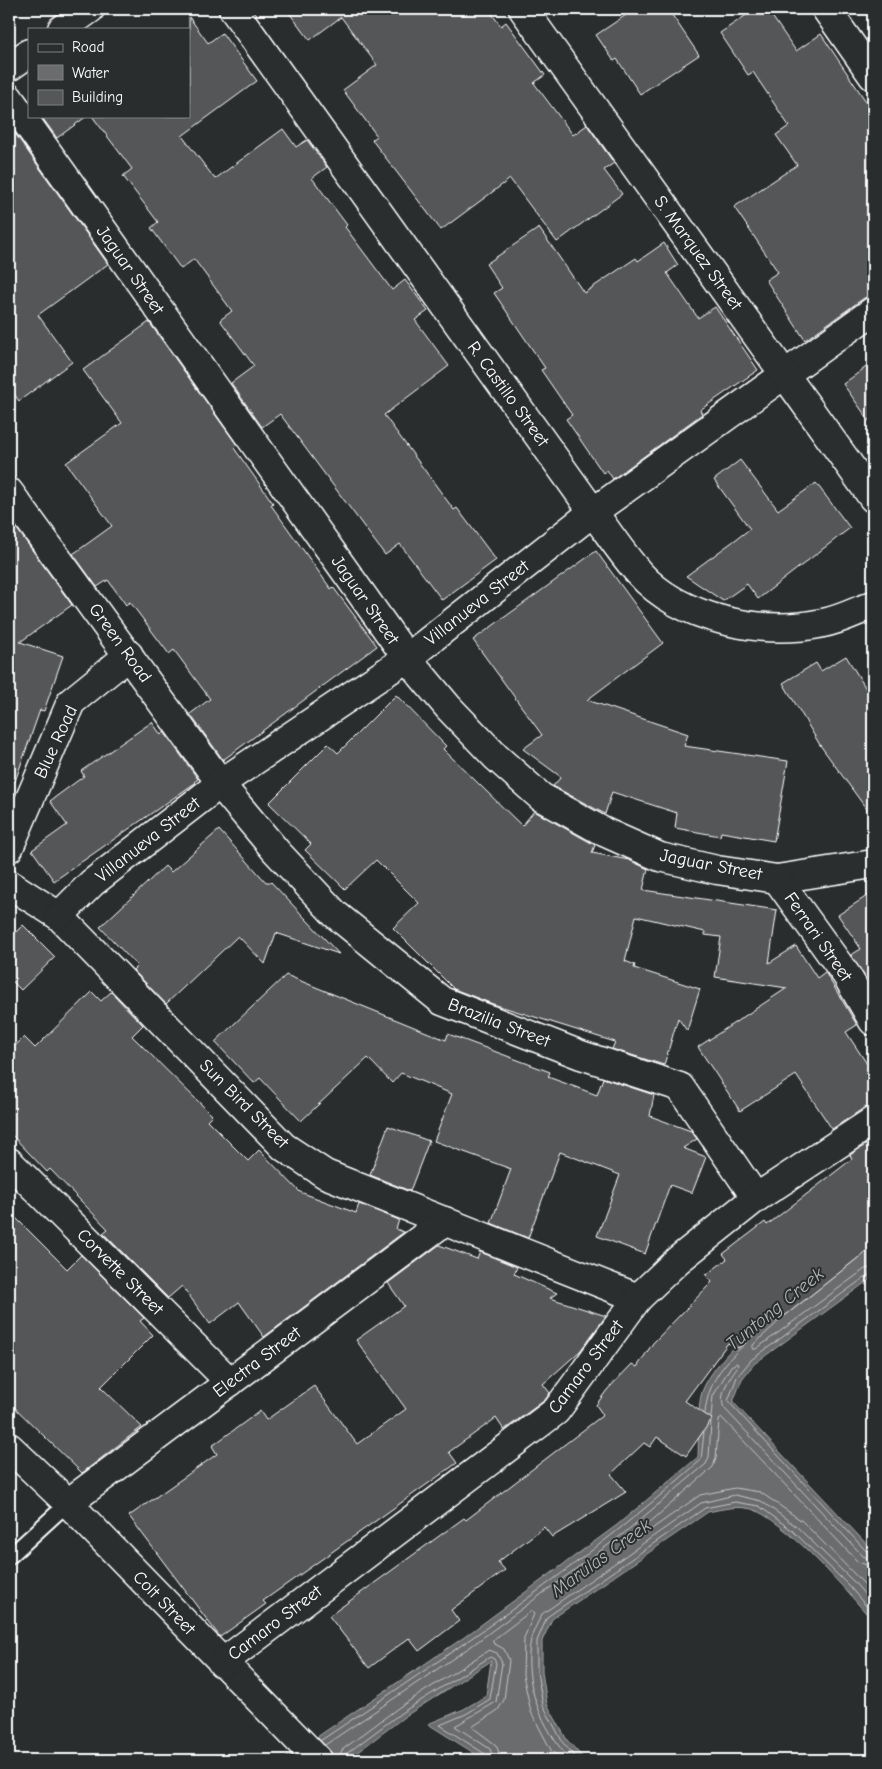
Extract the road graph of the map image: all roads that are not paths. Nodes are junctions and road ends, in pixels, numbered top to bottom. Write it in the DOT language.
graph roads {
  1 [pos="90,9"];
  2 [pos="233,9"];
  3 [pos="523,9"];
  4 [pos="826,9"];
  5 [pos="63,28"];
  6 [pos="28,54"];
  7 [pos="9,67"];
  8 [pos="873,76"];
  9 [pos="9,98"];
  10 [pos="873,311"];
  11 [pos="785,374"];
  12 [pos="9,492"];
  13 [pos="873,498"];
  14 [pos="593,512"];
  15 [pos="873,605"];
  16 [pos="129,656"];
  17 [pos="407,658"];
  18 [pos="225,789"];
  19 [pos="9,848"];
  20 [pos="873,864"];
  21 [pos="777,878"];
  22 [pos="9,884"];
  23 [pos="59,916"];
  24 [pos="873,1021"];
  25 [pos="873,1121"];
  26 [pos="9,1162"];
  27 [pos="756,1198"];
  28 [pos="445,1221"];
  29 [pos="638,1298"];
  30 [pos="230,1382"];
  31 [pos="9,1447"];
  32 [pos="68,1503"];
  33 [pos="9,1557"];
  34 [pos="222,1663"];
  35 [pos="318,1760"];
  1 -- 5 [label="street"];
  2 -- 14 [label="street, R. Castillo Street"];
  3 -- 11 [label="street, S. Marquez Street"];
  4 -- 8 [label="street"];
  6 -- 7 [label="street"];
  9 -- 17 [label="street, Jaguar Street"];
  10 -- 11 [label="street, Villanueva Street"];
  11 -- 13 [label="street, S. Marquez Street"];
  11 -- 14 [label="street, Villanueva Street"];
  12 -- 16 [label="street, Green Road"];
  14 -- 15 [label="street, R. Castillo Street"];
  14 -- 17 [label="street, Villanueva Street"];
  16 -- 18 [label="street, Green Road"];
  16 -- 19 [label="street, Blue Road"];
  17 -- 18 [label="street, Villanueva Street"];
  17 -- 21 [label="street, Jaguar Street"];
  18 -- 23 [label="street, Villanueva Street"];
  18 -- 27 [label="street, Brazilia Street"];
  20 -- 21 [label="street, Jaguar Street"];
  21 -- 24 [label="street, Ferrari Street"];
  22 -- 23 [label="street, Sun Bird Street"];
  23 -- 28 [label="street, Sun Bird Street"];
  25 -- 27 [label="street, Camaro Street"];
  26 -- 30 [label="street, Corvette Street"];
  27 -- 29 [label="street, Camaro Street"];
  28 -- 29 [label="street, Sun Bird Street"];
  28 -- 30 [label="street, Electra Street"];
  29 -- 34 [label="street, Camaro Street"];
  30 -- 32 [label="street, Electra Street"];
  31 -- 32 [label="street, Colt Street"];
  32 -- 33 [label="lane"];
  32 -- 34 [label="street, Colt Street"];
  34 -- 35 [label="street, Colt Street"];
}
